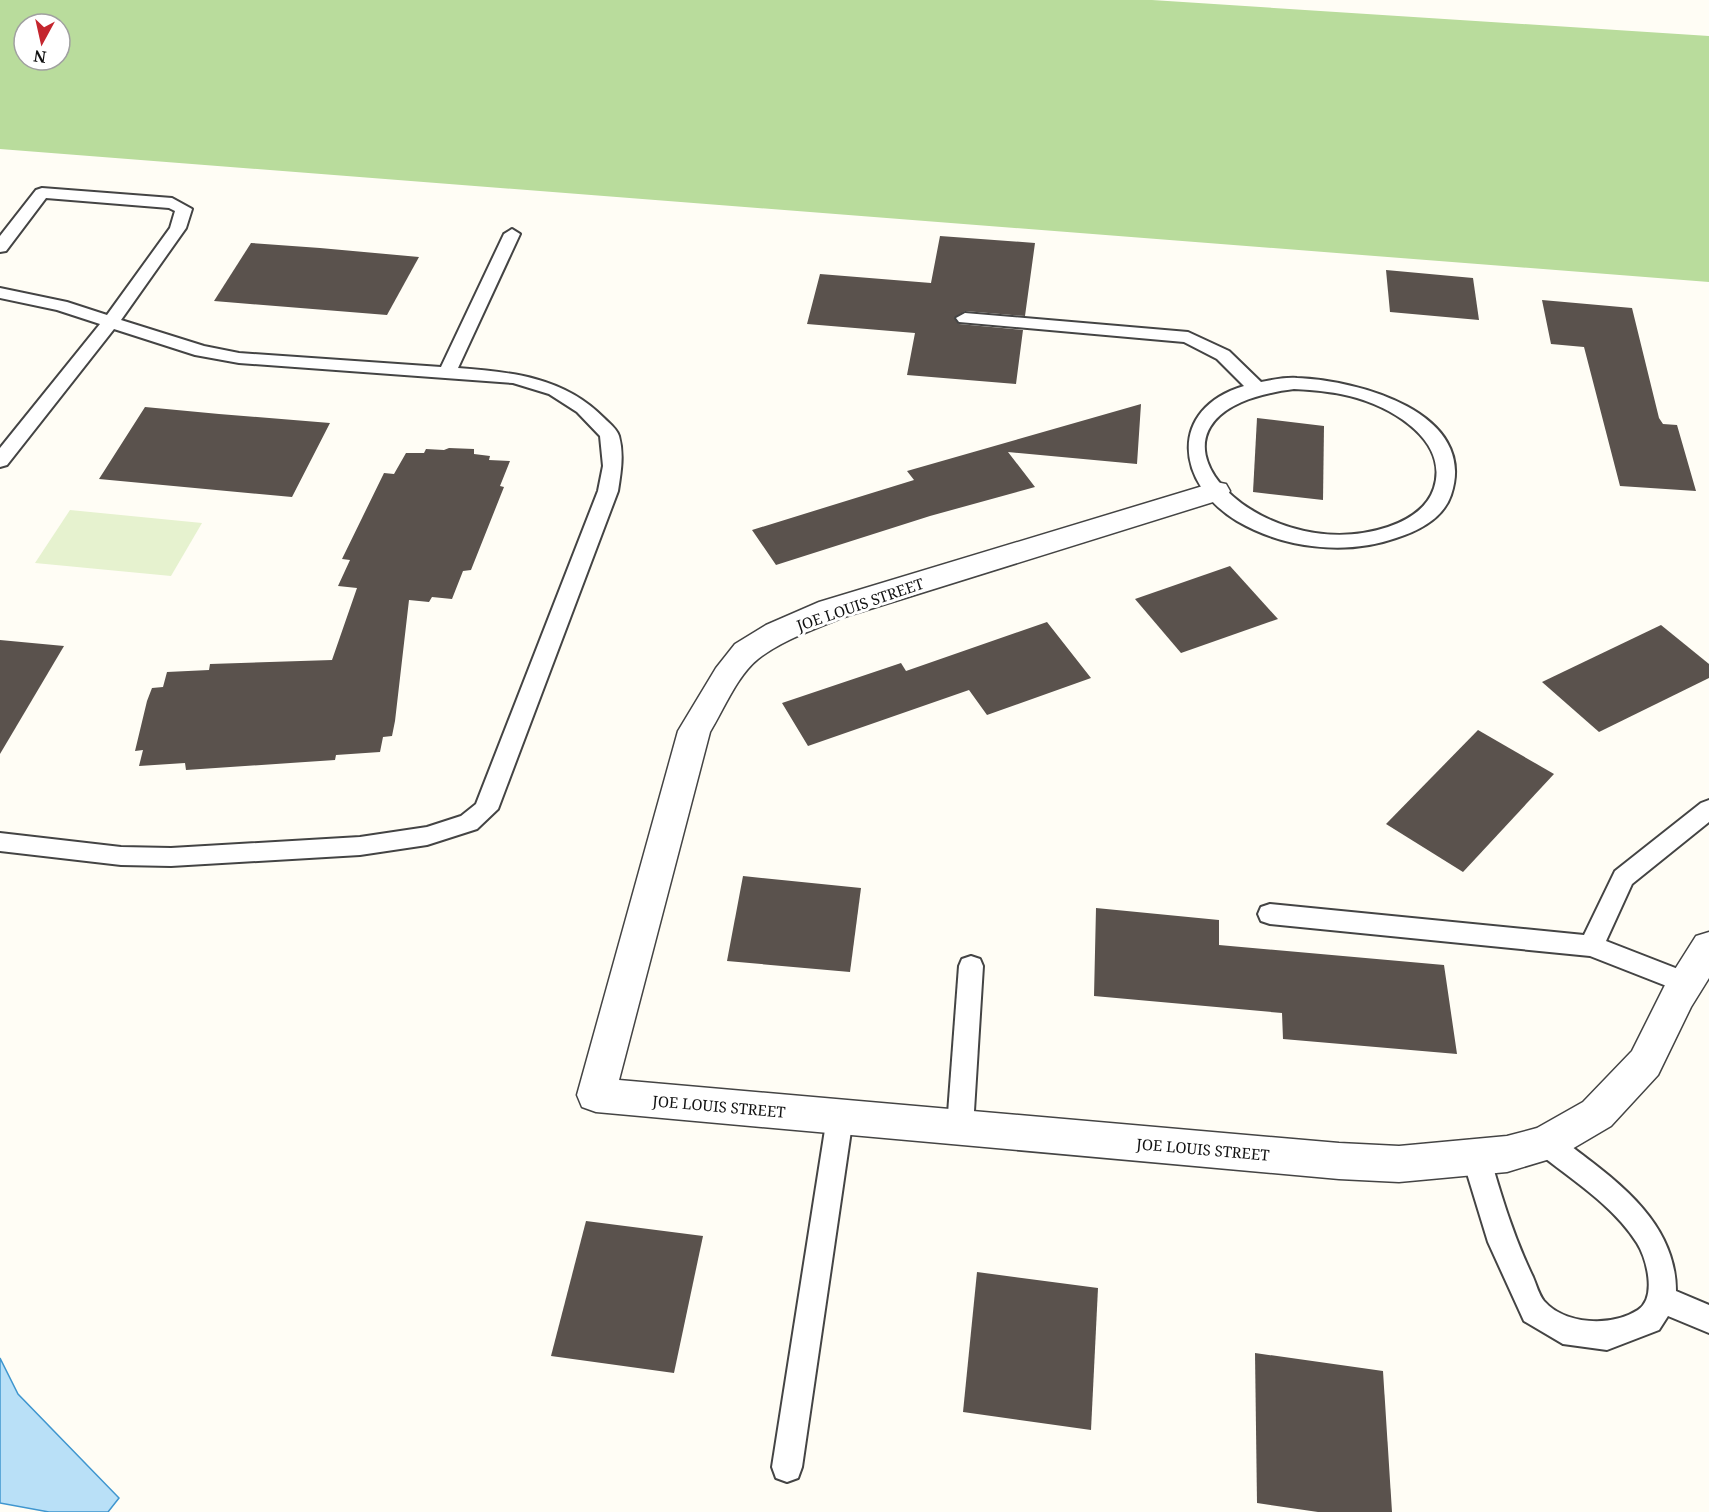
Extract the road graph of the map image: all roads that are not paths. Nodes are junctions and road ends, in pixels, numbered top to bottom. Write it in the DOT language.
graph roads {
  1 [pos="512,234"];
  2 [pos="0,247"];
  3 [pos="0,292"];
  4 [pos="965,318"];
  5 [pos="110,323"];
  6 [pos="447,373"];
  7 [pos="1256,388"];
  8 [pos="0,461"];
  9 [pos="1215,491"];
  10 [pos="1709,809"];
  11 [pos="0,842"];
  12 [pos="1270,914"];
  13 [pos="1591,946"];
  14 [pos="1709,947"];
  15 [pos="971,966"];
  16 [pos="1687,982"];
  17 [pos="840,1117"];
  18 [pos="960,1127"];
  19 [pos="1546,1143"];
  20 [pos="1476,1157"];
  21 [pos="1662,1299"];
  22 [pos="1709,1319"];
  23 [pos="787,1467"];
  1 -- 6 [label="lane"];
  2 -- 5 [label="lane"];
  3 -- 5 [label="lane"];
  4 -- 7 [label="lane"];
  5 -- 6 [label="lane"];
  5 -- 8 [label="lane"];
  6 -- 11 [label="lane"];
  7 -- 9 [label="lane"];
  7 -- 9 [label="lane"];
  9 -- 17 [label="street, JOE LOUIS STREET"];
  10 -- 13 [label="lane"];
  12 -- 13 [label="lane"];
  13 -- 16 [label="lane"];
  14 -- 16 [label="street, JOE LOUIS STREET"];
  15 -- 18 [label="lane"];
  16 -- 19 [label="street, JOE LOUIS STREET"];
  17 -- 18 [label="street, JOE LOUIS STREET"];
  17 -- 23 [label="lane"];
  18 -- 20 [label="street, JOE LOUIS STREET"];
  19 -- 20 [label="street, JOE LOUIS STREET"];
  19 -- 21 [label="lane"];
  20 -- 21 [label="lane"];
  21 -- 22 [label="lane"];
}
